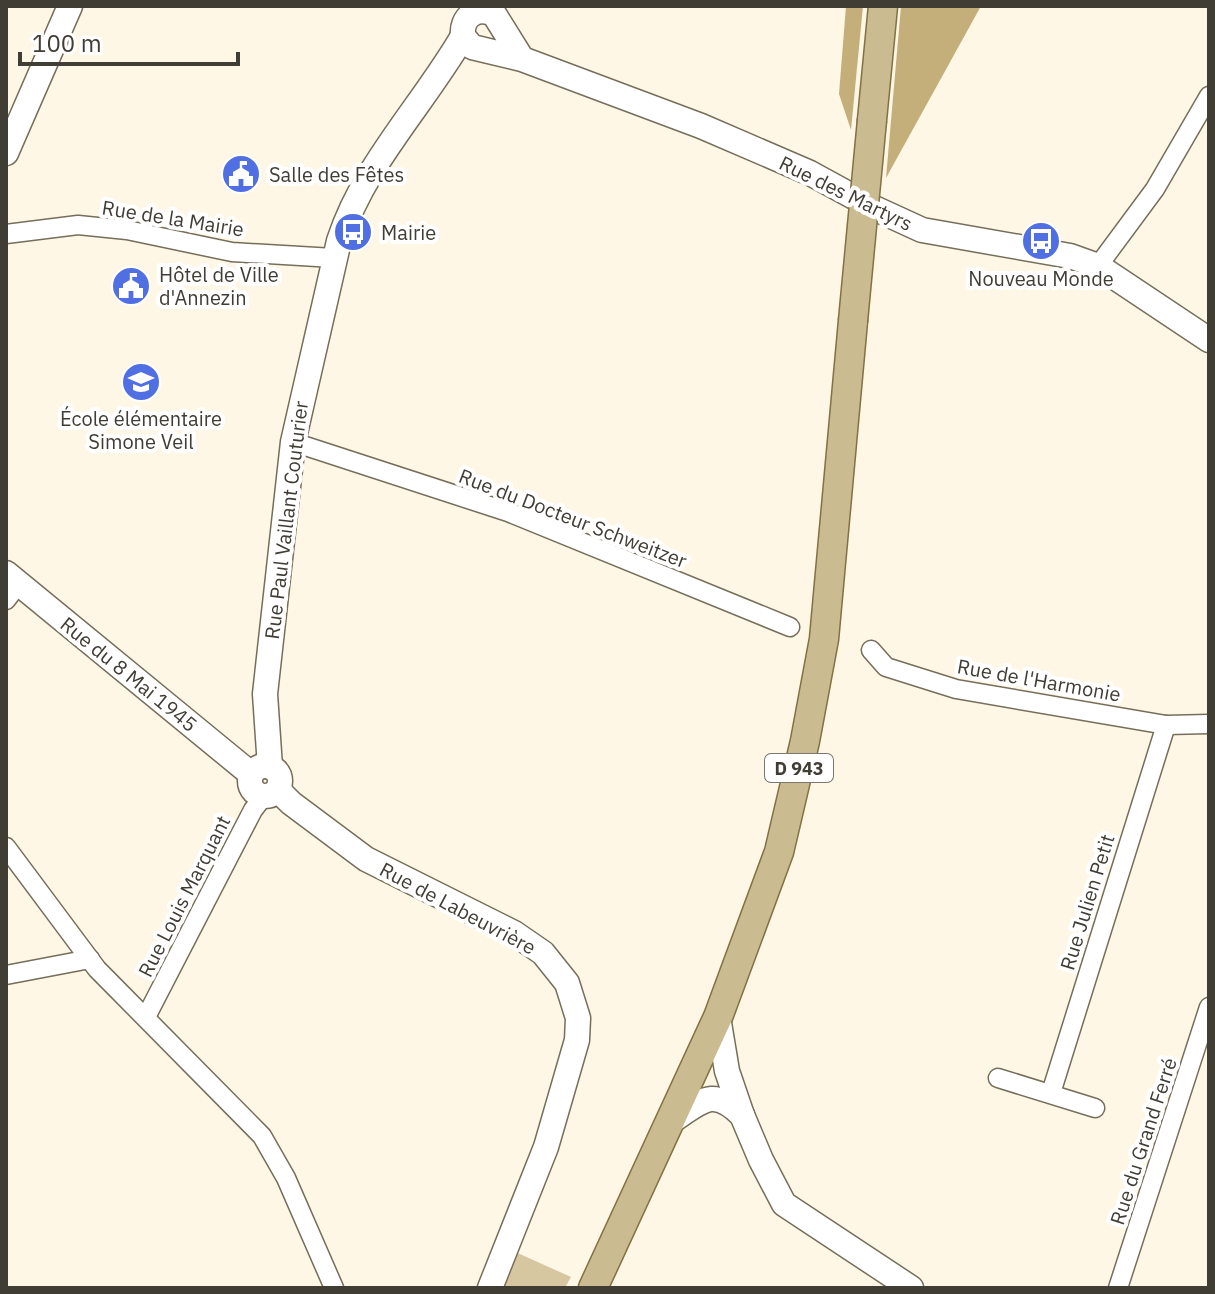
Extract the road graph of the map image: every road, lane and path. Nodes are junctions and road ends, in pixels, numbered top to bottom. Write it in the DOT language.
graph roads {
  1 [pos="70,6"];
  2 [pos="883,6"];
  3 [pos="483,24"];
  4 [pos="1209,96"];
  5 [pos="6,153"];
  6 [pos="6,234"];
  7 [pos="334,258"];
  8 [pos="1098,266"];
  9 [pos="1209,340"];
  10 [pos="293,442"];
  11 [pos="10,585"];
  12 [pos="790,627"];
  13 [pos="871,650"];
  14 [pos="1209,724"];
  15 [pos="1166,725"];
  16 [pos="266,782"];
  17 [pos="6,847"];
  18 [pos="90,959"];
  19 [pos="6,975"];
  20 [pos="1209,1007"];
  21 [pos="146,1017"];
  22 [pos="718,1017"];
  23 [pos="998,1078"];
  24 [pos="1051,1093"];
  25 [pos="1095,1108"];
  26 [pos="742,1115"];
  27 [pos="673,1120"];
  28 [pos="334,1288"];
  29 [pos="490,1288"];
  30 [pos="593,1288"];
  31 [pos="911,1288"];
  32 [pos="1118,1288"];
  1 -- 5 [label="street"];
  2 -- 22 [label="main road, D 943, bridge"];
  3 -- 7 [label="street, Rue Paul Vaillant Couturier"];
  3 -- 8 [label="street, Rue des Martyrs"];
  4 -- 8 [label="street"];
  6 -- 7 [label="street, Rue de la Mairie"];
  7 -- 10 [label="street, Rue Paul Vaillant Couturier"];
  8 -- 9 [label="street, Rue des Martyrs"];
  10 -- 12 [label="street, Rue du Docteur Schweitzer"];
  10 -- 16 [label="street, Rue Paul Vaillant Couturier"];
  11 -- 16 [label="street, Rue du 8 Mai 1945"];
  13 -- 15 [label="street, Rue de l'Harmonie"];
  14 -- 15 [label="street, Rue de l'Harmonie"];
  15 -- 24 [label="street, Rue Julien Petit"];
  16 -- 21 [label="street, Rue Louis Marquant"];
  16 -- 29 [label="street, Rue de Labeuvrière"];
  17 -- 18 [label="street"];
  18 -- 19 [label="street"];
  18 -- 21 [label="street"];
  20 -- 32 [label="street, Rue du Grand Ferré"];
  21 -- 28 [label="street"];
  22 -- 26 [label="street"];
  22 -- 27 [label="main road, D 943"];
  23 -- 24 [label="street"];
  24 -- 25 [label="street"];
  26 -- 27 [label="street"];
  26 -- 31 [label="street"];
  27 -- 30 [label="main road, D 943"];
}
